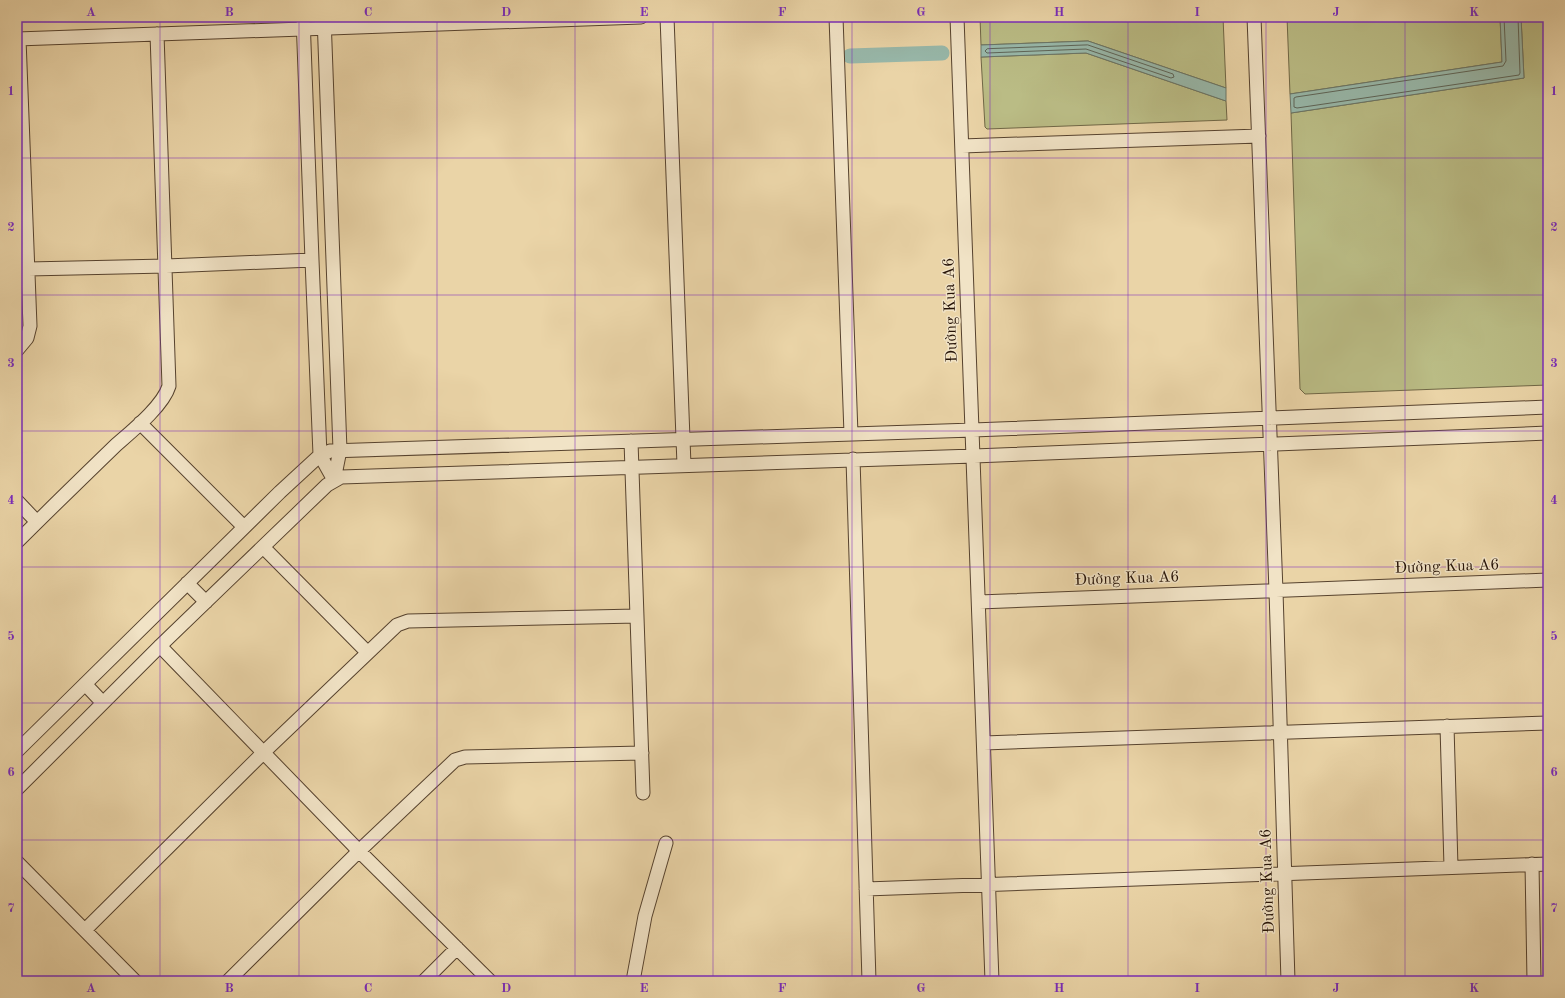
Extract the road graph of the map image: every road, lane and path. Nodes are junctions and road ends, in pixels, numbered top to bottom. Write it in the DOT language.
graph roads {
  1 [pos="641,17"];
  2 [pos="667,17"];
  3 [pos="836,17"];
  4 [pos="958,17"];
  5 [pos="1254,17"];
  6 [pos="303,23"];
  7 [pos="324,23"];
  8 [pos="157,34"];
  9 [pos="18,39"];
  10 [pos="1259,136"];
  11 [pos="962,146"];
  12 [pos="312,260"];
  13 [pos="166,266"];
  14 [pos="28,269"];
  15 [pos="17,350"];
  16 [pos="1548,407"];
  17 [pos="1270,419"];
  18 [pos="140,423"];
  19 [pos="973,430"];
  20 [pos="1548,433"];
  21 [pos="851,434"];
  22 [pos="683,439"];
  23 [pos="631,440"];
  24 [pos="1270,443"];
  25 [pos="340,450"];
  26 [pos="320,455"];
  27 [pos="974,456"];
  28 [pos="852,459"];
  29 [pos="684,465"];
  30 [pos="632,467"];
  31 [pos="334,480"];
  32 [pos="17,501"];
  33 [pos="37,522"];
  34 [pos="244,527"];
  35 [pos="17,542"];
  36 [pos="263,547"];
  37 [pos="1548,580"];
  38 [pos="187,584"];
  39 [pos="1276,591"];
  40 [pos="206,602"];
  41 [pos="979,602"];
  42 [pos="637,616"];
  43 [pos="160,646"];
  44 [pos="367,652"];
  45 [pos="85,684"];
  46 [pos="103,703"];
  47 [pos="1548,722"];
  48 [pos="1447,726"];
  49 [pos="1280,732"];
  50 [pos="984,743"];
  51 [pos="17,751"];
  52 [pos="264,752"];
  53 [pos="642,753"];
  54 [pos="17,789"];
  55 [pos="643,793"];
  56 [pos="666,843"];
  57 [pos="359,850"];
  58 [pos="17,862"];
  59 [pos="1532,864"];
  60 [pos="1548,864"];
  61 [pos="1451,867"];
  62 [pos="1285,873"];
  63 [pos="989,884"];
  64 [pos="866,889"];
  65 [pos="85,930"];
  66 [pos="457,948"];
  67 [pos="135,981"];
  68 [pos="228,981"];
  69 [pos="424,981"];
  70 [pos="490,981"];
  71 [pos="633,981"];
  72 [pos="869,981"];
  73 [pos="992,981"];
  74 [pos="1288,981"];
  75 [pos="1534,981"];
  1 -- 7 [label="street"];
  2 -- 22 [label="street"];
  3 -- 21 [label="street"];
  4 -- 11 [label="street, Đường Kua A6"];
  5 -- 10 [label="street, Đường Kua A6"];
  6 -- 7 [label="street"];
  6 -- 8 [label="street"];
  6 -- 12 [label="street"];
  7 -- 25 [label="street"];
  8 -- 9 [label="street"];
  8 -- 13 [label="street"];
  9 -- 14 [label="street"];
  10 -- 11 [label="street"];
  10 -- 17 [label="street, Đường Kua A6"];
  11 -- 19 [label="street, Đường Kua A6"];
  12 -- 13 [label="street"];
  12 -- 26 [label="street"];
  13 -- 14 [label="street"];
  13 -- 18 [label="street"];
  14 -- 15 [label="street"];
  16 -- 17 [label="street"];
  17 -- 19 [label="street"];
  17 -- 24 [label="street, Đường Kua A6"];
  18 -- 33 [label="street"];
  18 -- 34 [label="street"];
  19 -- 21 [label="street"];
  19 -- 27 [label="street, Đường Kua A6"];
  20 -- 24 [label="street"];
  21 -- 22 [label="street"];
  22 -- 23 [label="street"];
  22 -- 29 [label="street"];
  23 -- 25 [label="street"];
  23 -- 30 [label="street"];
  24 -- 27 [label="street"];
  24 -- 39 [label="street, Đường Kua A6"];
  25 -- 26 [label="street"];
  25 -- 31 [label="street"];
  26 -- 31 [label="street"];
  26 -- 34 [label="street"];
  27 -- 28 [label="street"];
  27 -- 41 [label="street, Đường Kua A6"];
  28 -- 29 [label="street"];
  28 -- 64 [label="street"];
  29 -- 30 [label="street"];
  30 -- 31 [label="street"];
  30 -- 42 [label="street"];
  31 -- 36 [label="street"];
  32 -- 33 [label="street"];
  33 -- 35 [label="street"];
  34 -- 38 [label="street"];
  36 -- 40 [label="street"];
  36 -- 44 [label="street"];
  37 -- 39 [label="street, Đường Kua A6"];
  38 -- 40 [label="street"];
  38 -- 45 [label="street"];
  39 -- 41 [label="street, Đường Kua A6"];
  39 -- 49 [label="street, Đường Kua A6"];
  40 -- 43 [label="street"];
  41 -- 50 [label="street, Đường Kua A6"];
  42 -- 44 [label="street"];
  42 -- 53 [label="street"];
  43 -- 46 [label="street"];
  43 -- 52 [label="street"];
  44 -- 52 [label="street"];
  45 -- 46 [label="street"];
  45 -- 51 [label="street"];
  46 -- 54 [label="street"];
  47 -- 48 [label="street"];
  48 -- 49 [label="street"];
  48 -- 61 [label="street"];
  49 -- 50 [label="street"];
  49 -- 62 [label="street, Đường Kua A6"];
  50 -- 63 [label="street, Đường Kua A6"];
  52 -- 57 [label="street"];
  52 -- 65 [label="street"];
  53 -- 55 [label="street"];
  53 -- 57 [label="street"];
  56 -- 71 [label="street"];
  57 -- 66 [label="street"];
  57 -- 68 [label="street"];
  58 -- 65 [label="street"];
  59 -- 60 [label="street"];
  59 -- 61 [label="street"];
  59 -- 75 [label="street"];
  61 -- 62 [label="street"];
  62 -- 63 [label="street"];
  62 -- 74 [label="street, Đường Kua A6"];
  63 -- 64 [label="street"];
  63 -- 73 [label="street, Đường Kua A6"];
  64 -- 72 [label="street"];
  65 -- 67 [label="street"];
  66 -- 69 [label="street"];
  66 -- 70 [label="street"];
}
